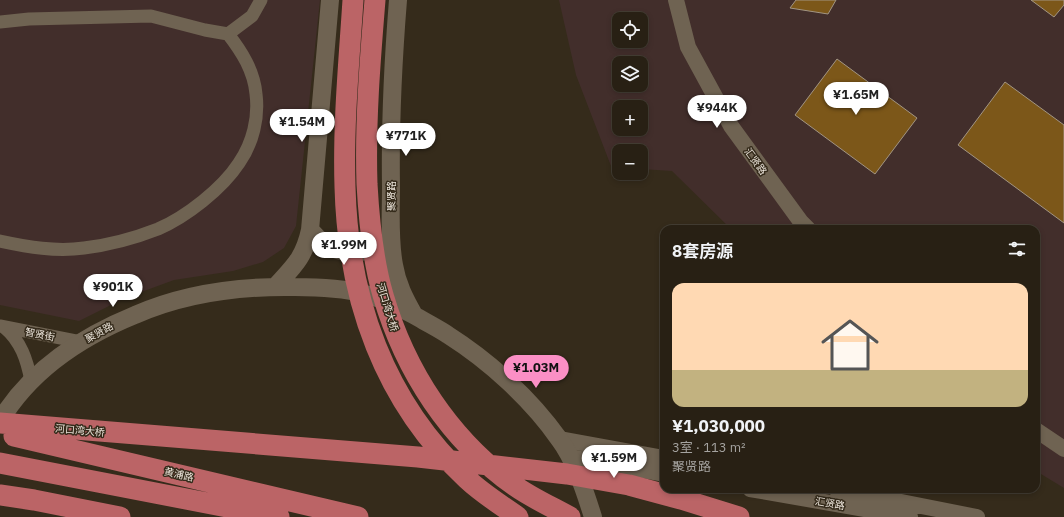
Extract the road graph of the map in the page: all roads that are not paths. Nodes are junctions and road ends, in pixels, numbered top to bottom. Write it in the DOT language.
graph roads {
  1 [pos="262,0"];
  2 [pos="330,0"];
  3 [pos="353,0"];
  4 [pos="375,0"];
  5 [pos="398,0"];
  6 [pos="676,0"];
  7 [pos="0,22"];
  8 [pos="228,34"];
  9 [pos="804,225"];
  10 [pos="310,230"];
  11 [pos="0,241"];
  12 [pos="391,244"];
  13 [pos="275,287"];
  14 [pos="415,316"];
  15 [pos="2,327"];
  16 [pos="81,342"];
  17 [pos="31,381"];
  18 [pos="0,422"];
  19 [pos="0,433"];
  20 [pos="1040,433"];
  21 [pos="560,439"];
  22 [pos="1064,449"];
  23 [pos="570,457"];
  24 [pos="660,457"];
  25 [pos="0,463"];
  26 [pos="660,473"];
  27 [pos="773,493"];
  28 [pos="856,493"];
  29 [pos="0,495"];
  30 [pos="120,517"];
  31 [pos="279,517"];
  32 [pos="358,517"];
  33 [pos="518,517"];
  34 [pos="570,517"];
  35 [pos="593,517"];
  36 [pos="739,517"];
  37 [pos="910,517"];
  38 [pos="977,517"];
  1 -- 8 [label="street"];
  2 -- 10 [label="main road"];
  3 -- 33 [label="highway"];
  4 -- 34 [label="highway, 河口湾大桥"];
  5 -- 12 [label="main road, 聚贤路"];
  6 -- 9 [label="street, 汇贤路"];
  7 -- 8 [label="street"];
  8 -- 11 [label="street"];
  10 -- 12 [label="main road"];
  10 -- 13 [label="main road"];
  12 -- 14 [label="main road, 聚贤路"];
  13 -- 14 [label="main road, 聚贤路"];
  13 -- 16 [label="main road, 聚贤路"];
  14 -- 21 [label="main road, 聚贤路"];
  15 -- 16 [label="street, 智贤街"];
  15 -- 17 [label="street"];
  16 -- 17 [label="main road, 聚贤路"];
  17 -- 18 [label="main road, 聚贤路"];
  18 -- 36 [label="highway, 河口湾大桥"];
  19 -- 32 [label="highway, 黄浦路"];
  20 -- 22 [label="street"];
  21 -- 23 [label="main road, 聚贤路"];
  21 -- 24 [label="street"];
  23 -- 26 [label="street"];
  23 -- 35 [label="main road, 聚贤路"];
  25 -- 31 [label="highway"];
  27 -- 37 [label="street, 汇贤路"];
  28 -- 38 [label="street, 汇贤路"];
  29 -- 30 [label="highway"];
}
